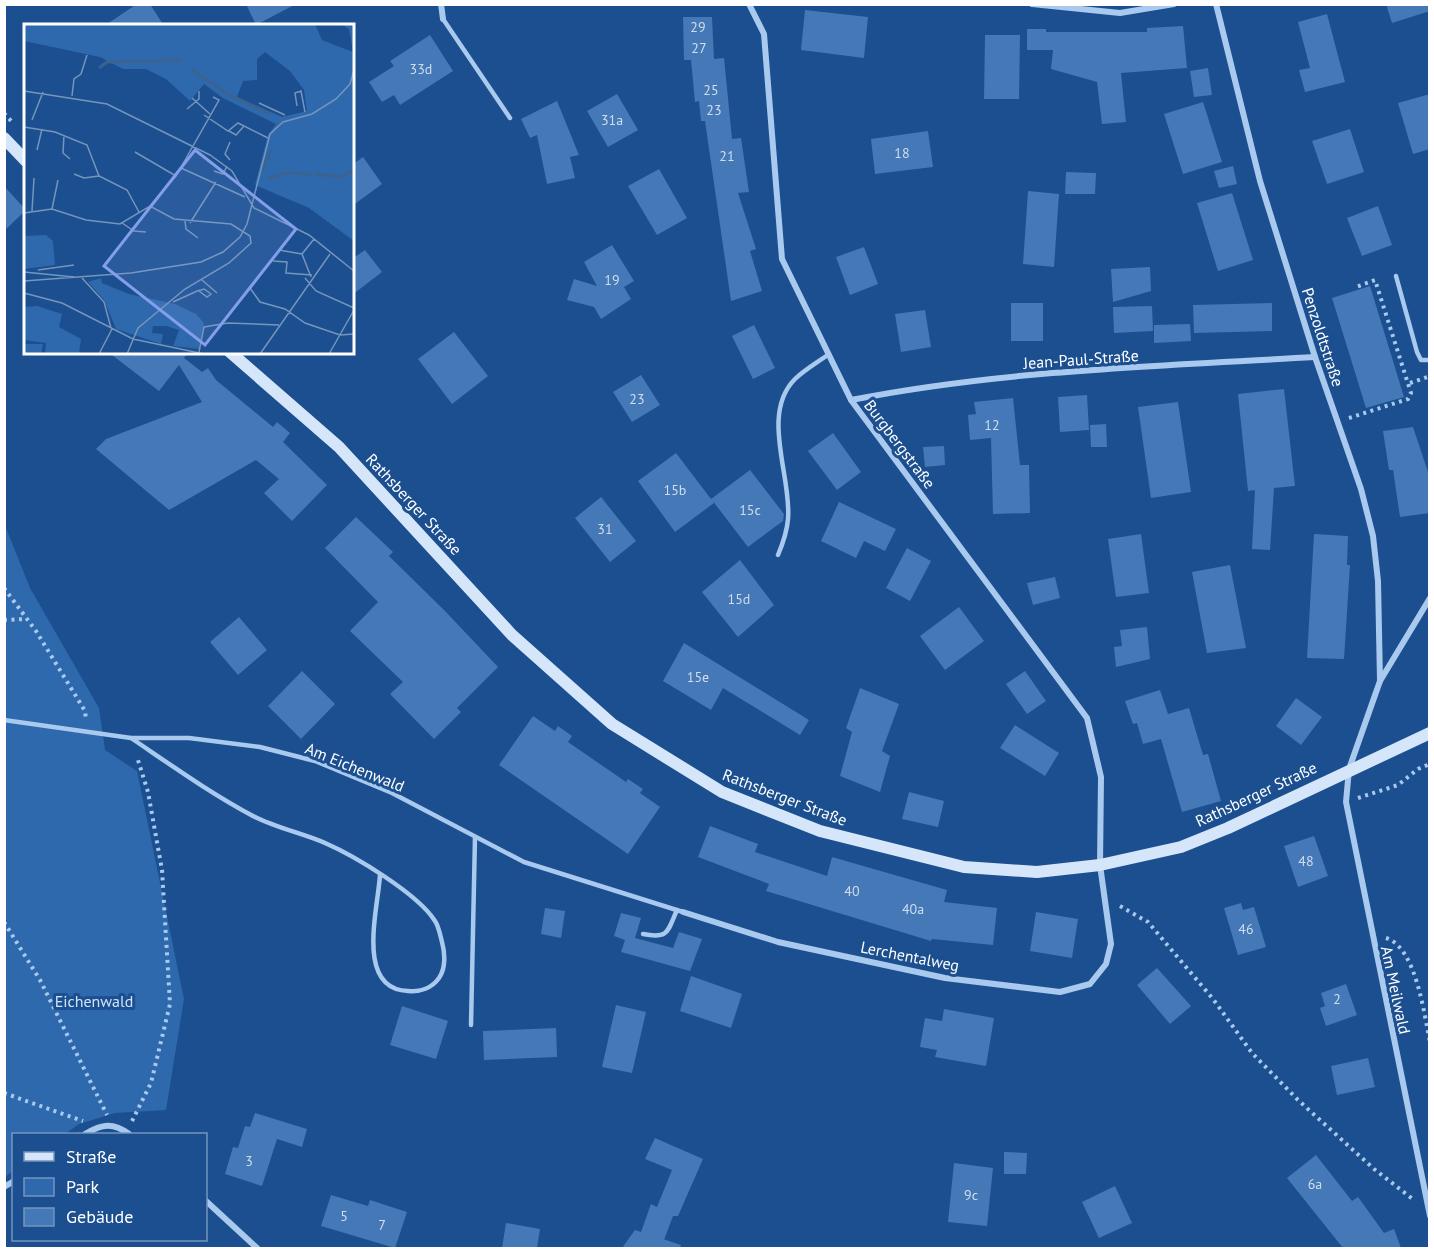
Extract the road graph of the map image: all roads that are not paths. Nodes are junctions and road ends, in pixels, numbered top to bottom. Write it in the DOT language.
graph roads {
  1 [pos="441,4"];
  2 [pos="749,4"];
  3 [pos="1032,4"];
  4 [pos="1120,4"];
  5 [pos="1174,4"];
  6 [pos="1216,4"];
  7 [pos="1120,13"];
  8 [pos="443,19"];
  9 [pos="510,118"];
  10 [pos="4,138"];
  11 [pos="24,159"];
  12 [pos="1396,276"];
  13 [pos="232,354"];
  14 [pos="828,354"];
  15 [pos="1315,357"];
  16 [pos="1430,360"];
  17 [pos="851,400"];
  18 [pos="778,555"];
  19 [pos="1430,598"];
  20 [pos="1380,681"];
  21 [pos="4,720"];
  22 [pos="1430,733"];
  23 [pos="131,738"];
  24 [pos="1349,769"];
  25 [pos="475,837"];
  26 [pos="1100,865"];
  27 [pos="380,875"];
  28 [pos="608,889"];
  29 [pos="680,911"];
  30 [pos="644,934"];
  31 [pos="471,1025"];
  32 [pos="88,1133"];
  33 [pos="128,1133"];
  34 [pos="207,1202"];
  35 [pos="1429,1214"];
  36 [pos="257,1248"];
  1 -- 8 [label="street"];
  2 -- 14 [label="street, Burgbergstraße"];
  3 -- 7 [label="street"];
  4 -- 7 [label="street"];
  5 -- 7 [label="street"];
  6 -- 15 [label="street, Penzoldtstraße"];
  8 -- 9 [label="lane"];
  10 -- 11 [label="street"];
  12 -- 16 [label="lane"];
  13 -- 26 [label="street, Rathsberger Straße"];
  14 -- 17 [label="street, Burgbergstraße"];
  14 -- 18 [label="lane"];
  15 -- 17 [label="street, Jean-Paul-Straße"];
  15 -- 20 [label="street, Penzoldtstraße"];
  17 -- 26 [label="street, Burgbergstraße"];
  19 -- 20 [label="street"];
  20 -- 24 [label="street, Am Meilwald"];
  21 -- 23 [label="lane, Am Eichenwald"];
  22 -- 24 [label="street, Rathsberger Straße"];
  23 -- 25 [label="lane, Am Eichenwald"];
  23 -- 27 [label="lane"];
  24 -- 26 [label="street, Rathsberger Straße"];
  24 -- 35 [label="street, Am Meilwald"];
  25 -- 28 [label="lane, Am Eichenwald"];
  25 -- 31 [label="lane"];
  26 -- 29 [label="street, Lerchentalweg"];
  27 -- 27 [label="lane"];
  28 -- 29 [label="lane, Lerchentalweg"];
  29 -- 30 [label="lane"];
  32 -- 33 [label="street"];
  34 -- 36 [label="street"];
}
